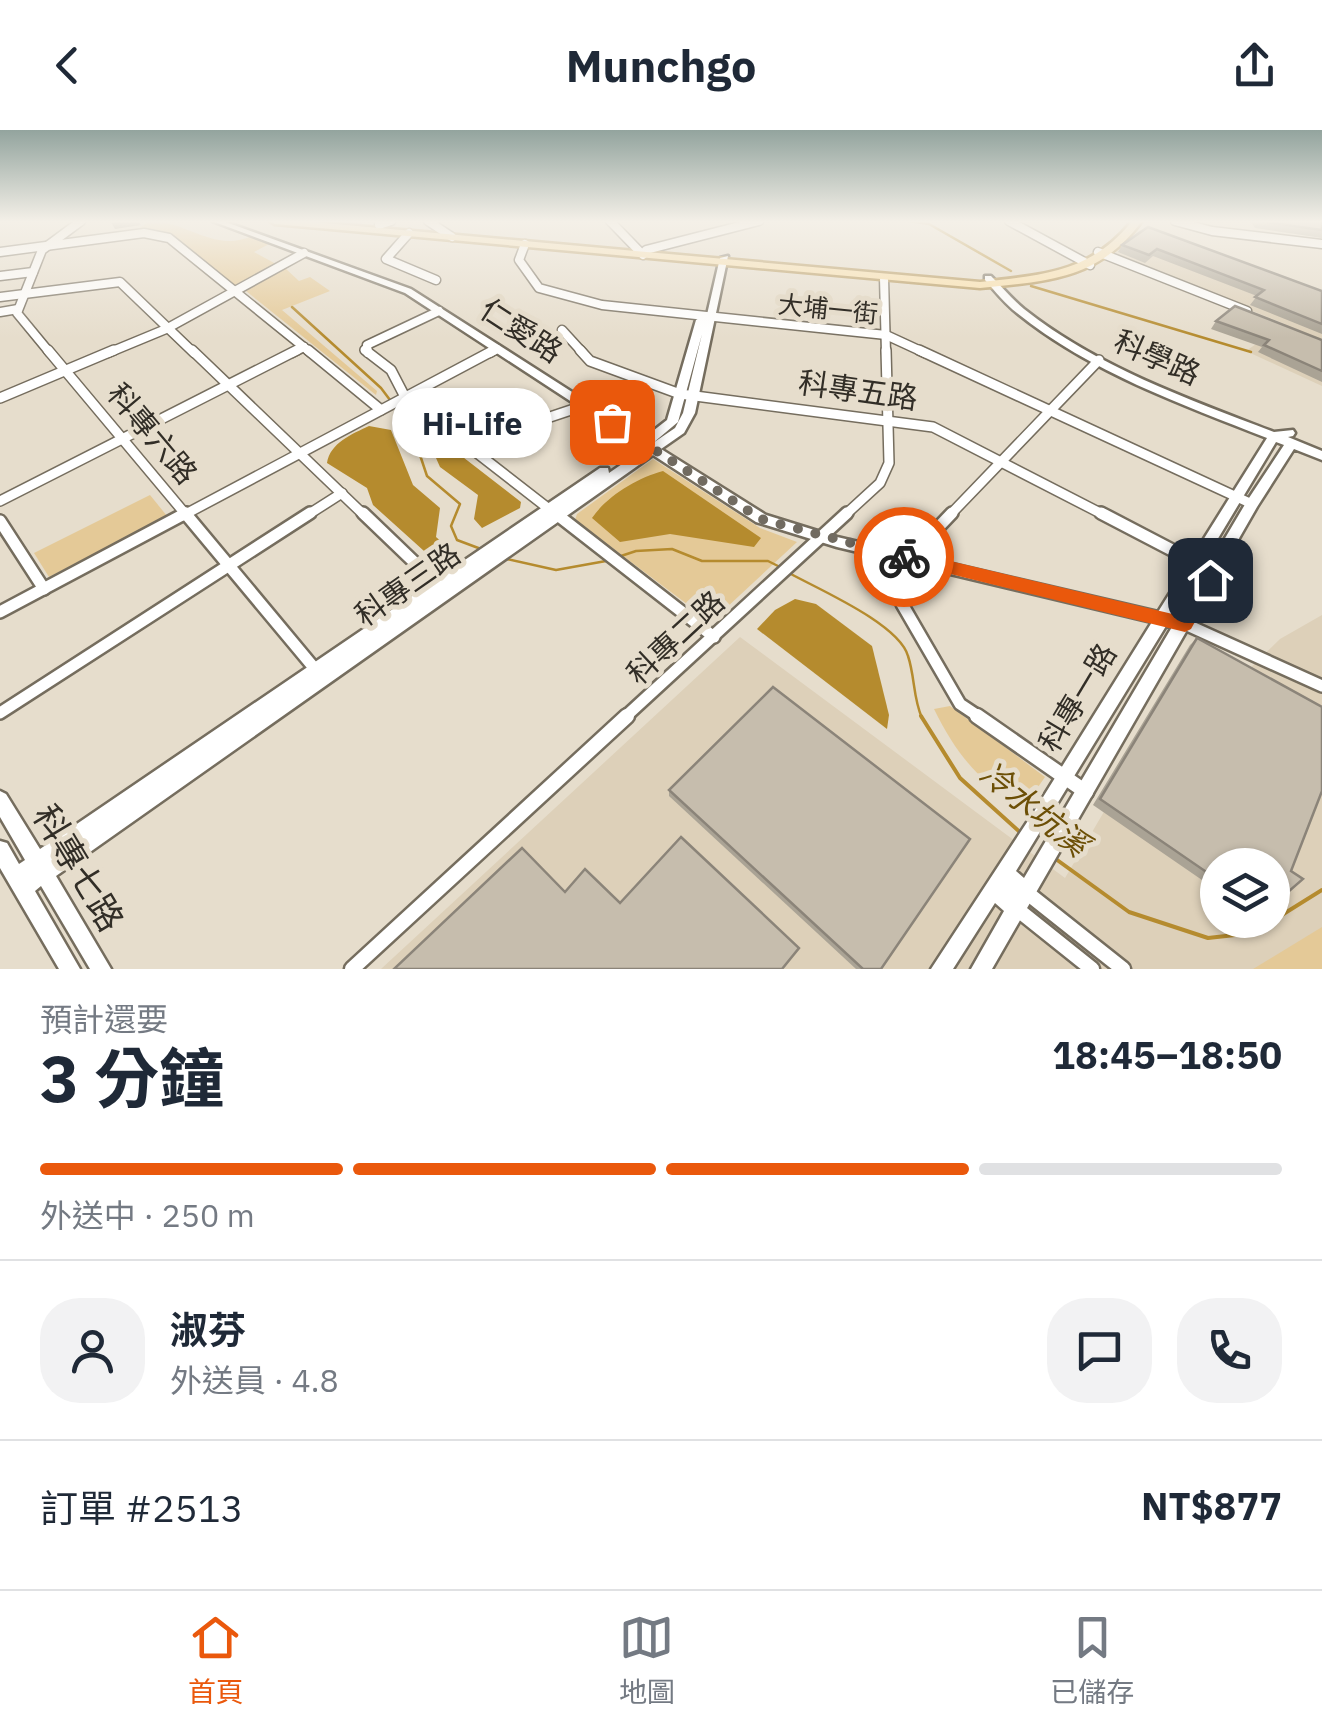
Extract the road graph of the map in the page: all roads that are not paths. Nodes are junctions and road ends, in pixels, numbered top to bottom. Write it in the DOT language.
graph roads {
  1 [pos="39,260"];
  2 [pos="196,260"];
  3 [pos="290,260"];
  4 [pos="326,260"];
  5 [pos="386,260"];
  6 [pos="519,260"];
  7 [pos="721,260"];
  8 [pos="724,260"];
  9 [pos="1081,260"];
  10 [pos="1091,260"];
  11 [pos="1118,260"];
  12 [pos="784,263"];
  13 [pos="1086,263"];
  14 [pos="770,268"];
  15 [pos="33,272"];
  16 [pos="0,276"];
  17 [pos="884,278"];
  18 [pos="436,280"];
  19 [pos="995,280"];
  20 [pos="234,292"];
  21 [pos="24,294"];
  22 [pos="0,297"];
  23 [pos="18,309"];
  24 [pos="439,310"];
  25 [pos="0,312"];
  26 [pos="1253,314"];
  27 [pos="706,317"];
  28 [pos="166,329"];
  29 [pos="562,330"];
  30 [pos="886,334"];
  31 [pos="304,347"];
  32 [pos="496,349"];
  33 [pos="1099,360"];
  34 [pos="66,371"];
  35 [pos="228,384"];
  36 [pos="686,395"];
  37 [pos="0,398"];
  38 [pos="403,399"];
  39 [pos="586,406"];
  40 [pos="384,409"];
  41 [pos="1051,410"];
  42 [pos="890,418"];
  43 [pos="122,438"];
  44 [pos="1285,438"];
  45 [pos="466,445"];
  46 [pos="650,446"];
  47 [pos="1322,448"];
  48 [pos="300,453"];
  49 [pos="1322,456"];
  50 [pos="1000,462"];
  51 [pos="342,494"];
  52 [pos="1236,497"];
  53 [pos="0,501"];
  54 [pos="1252,504"];
  55 [pos="553,512"];
  56 [pos="185,514"];
  57 [pos="0,521"];
  58 [pos="820,536"];
  59 [pos="495,552"];
  60 [pos="910,558"];
  61 [pos="1195,562"];
  62 [pos="230,567"];
  63 [pos="438,585"];
  64 [pos="44,589"];
  65 [pos="0,612"];
  66 [pos="1162,617"];
  67 [pos="1185,624"];
  68 [pos="714,637"];
  69 [pos="319,674"];
  70 [pos="1322,686"];
  71 [pos="0,713"];
  72 [pos="1064,777"];
  73 [pos="1086,792"];
  74 [pos="0,800"];
  75 [pos="0,850"];
  76 [pos="41,867"];
  77 [pos="998,880"];
  78 [pos="19,883"];
  79 [pos="1022,900"];
  80 [pos="70,969"];
  81 [pos="100,969"];
  82 [pos="352,969"];
  83 [pos="941,969"];
  84 [pos="981,969"];
  85 [pos="1092,969"];
  86 [pos="1123,969"];
  1 -- 15 [label="street"];
  2 -- 20 [label="street"];
  3 -- 20 [label="street"];
  4 -- 24 [label="street, 仁愛路"];
  5 -- 18 [label="street"];
  6 -- 27 [label="street, 大埔一街"];
  7 -- 14 [label="main road"];
  7 -- 27 [label="street, 科專三路"];
  8 -- 12 [label="main road"];
  9 -- 13 [label="street"];
  10 -- 13 [label="main road"];
  11 -- 26 [label="street"];
  12 -- 14 [label="street"];
  12 -- 19 [label="main road"];
  13 -- 19 [label="main road"];
  14 -- 17 [label="main road"];
  15 -- 16 [label="street"];
  15 -- 21 [label="street"];
  17 -- 19 [label="main road"];
  17 -- 30 [label="street, 科專二路"];
  19 -- 33 [label="street, 科學路"];
  19 -- 44 [label="street, 科學路"];
  20 -- 28 [label="street"];
  20 -- 31 [label="street"];
  21 -- 22 [label="street"];
  21 -- 23 [label="street"];
  21 -- 28 [label="street"];
  23 -- 25 [label="street"];
  23 -- 34 [label="street, 科專六路"];
  24 -- 32 [label="street, 仁愛路"];
  24 -- 38 [label="street"];
  27 -- 30 [label="street, 大埔一街"];
  27 -- 36 [label="street, 科專三路"];
  28 -- 34 [label="street"];
  28 -- 35 [label="street"];
  29 -- 36 [label="street, 科專五路"];
  30 -- 41 [label="street, 大埔一街"];
  30 -- 42 [label="street, 科專二路"];
  31 -- 35 [label="street"];
  31 -- 40 [label="street"];
  32 -- 38 [label="street"];
  32 -- 39 [label="street, 仁愛路"];
  33 -- 41 [label="street"];
  33 -- 44 [label="street, 科學路"];
  34 -- 37 [label="street"];
  34 -- 43 [label="street, 科專六路"];
  35 -- 43 [label="street"];
  35 -- 48 [label="street"];
  36 -- 42 [label="street, 科專五路"];
  36 -- 46 [label="street, 科專三路"];
  38 -- 40 [label="street"];
  38 -- 45 [label="street"];
  39 -- 45 [label="street"];
  39 -- 46 [label="street, 仁愛路"];
  40 -- 48 [label="street"];
  41 -- 50 [label="street"];
  41 -- 52 [label="street, 大埔一街"];
  42 -- 50 [label="street, 科專五路"];
  42 -- 58 [label="street, 科專二路"];
  43 -- 53 [label="street"];
  43 -- 56 [label="street, 科專六路"];
  44 -- 47 [label="street, 科學路"];
  44 -- 49 [label="street, 科學路"];
  44 -- 52 [label="street, 科專一路"];
  44 -- 54 [label="street, 科專一路"];
  45 -- 55 [label="street"];
  46 -- 55 [label="street, 科專三路"];
  46 -- 58 [label="street, 仁愛路"];
  48 -- 51 [label="street"];
  48 -- 56 [label="street"];
  50 -- 60 [label="street"];
  50 -- 61 [label="street, 科專五路"];
  51 -- 62 [label="street"];
  51 -- 63 [label="street"];
  52 -- 54 [label="street, 大埔一街"];
  52 -- 61 [label="street, 科專一路"];
  54 -- 67 [label="street, 科專一路"];
  55 -- 59 [label="street, 科專三路"];
  55 -- 68 [label="street"];
  56 -- 62 [label="street, 科專六路"];
  56 -- 64 [label="street"];
  57 -- 64 [label="street"];
  58 -- 60 [label="street, 仁愛路"];
  58 -- 68 [label="street, 科專二路"];
  59 -- 63 [label="street, 科專三路"];
  59 -- 69 [label="street, 科專三路"];
  60 -- 66 [label="street, 仁愛路"];
  60 -- 72 [label="street"];
  61 -- 66 [label="street, 科專一路"];
  62 -- 69 [label="street, 科專六路"];
  62 -- 71 [label="street"];
  63 -- 69 [label="street, 科專三路"];
  64 -- 65 [label="street"];
  66 -- 67 [label="street, 仁愛路"];
  66 -- 72 [label="street, 科專一路"];
  67 -- 70 [label="street"];
  67 -- 73 [label="street, 科專一路"];
  68 -- 82 [label="street, 科專二路"];
  69 -- 76 [label="street, 科專三路"];
  72 -- 73 [label="street"];
  72 -- 77 [label="street, 科專一路"];
  73 -- 79 [label="street, 科專一路"];
  74 -- 76 [label="street, 科專七路"];
  75 -- 78 [label="street, 科專七路"];
  76 -- 78 [label="street, 科專三路"];
  76 -- 81 [label="street, 科專七路"];
  77 -- 79 [label="street"];
  77 -- 83 [label="street, 科專一路"];
  78 -- 80 [label="street, 科專七路"];
  79 -- 84 [label="street, 科專一路"];
  79 -- 85 [label="street"];
  79 -- 86 [label="street"];
}
